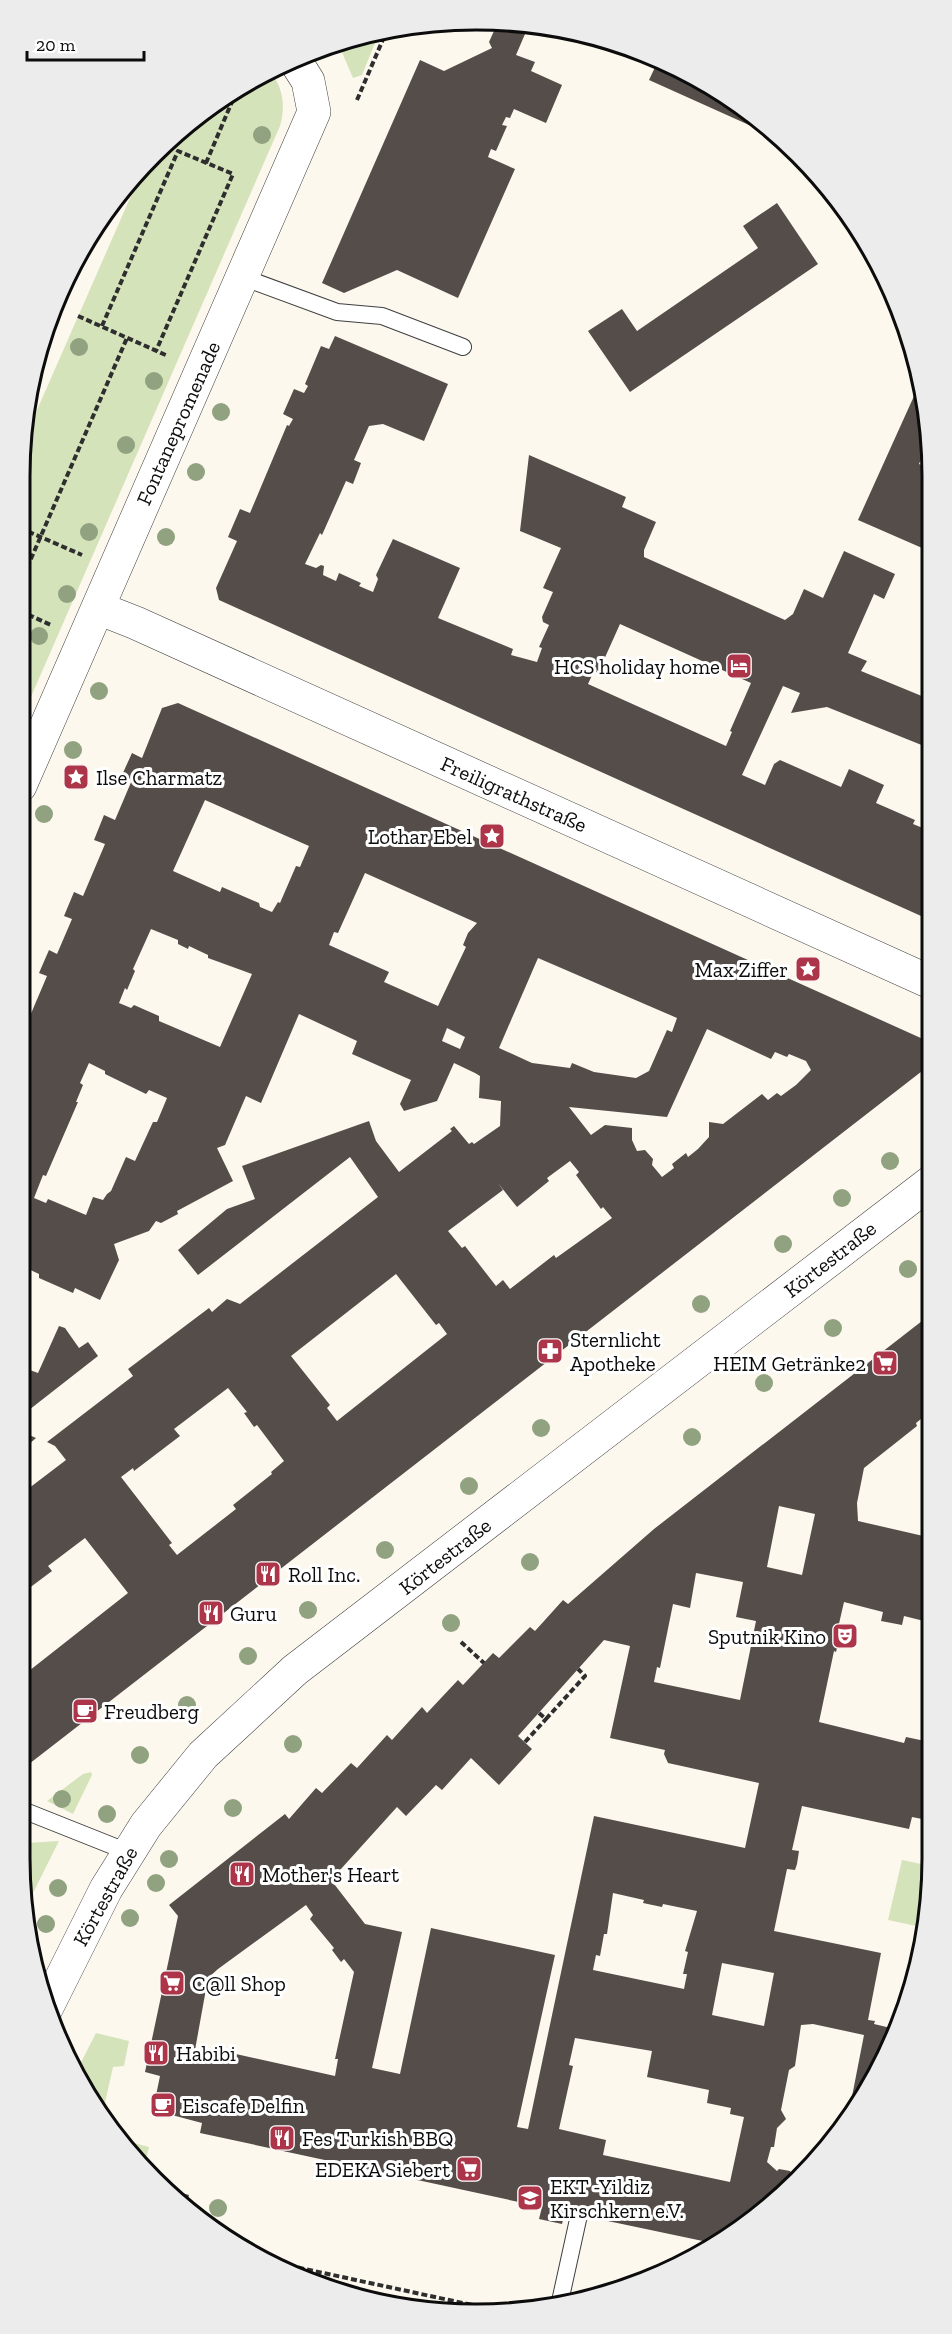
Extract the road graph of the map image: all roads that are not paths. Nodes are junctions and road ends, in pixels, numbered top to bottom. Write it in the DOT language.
graph roads {
  1 [pos="299,67"];
  2 [pos="242,278"];
  3 [pos="463,347"];
  4 [pos="98,608"];
  5 [pos="30,763"];
  6 [pos="922,978"];
  7 [pos="922,1189"];
  8 [pos="30,1813"];
  9 [pos="128,1852"];
  10 [pos="52,1995"];
  11 [pos="579,2215"];
  12 [pos="561,2295"];
  1 -- 2 [label="street, Fontanepromenade"];
  2 -- 3 [label="lane"];
  2 -- 4 [label="street, Fontanepromenade"];
  4 -- 5 [label="street, Fontanepromenade"];
  4 -- 6 [label="street, Freiligrathstraße"];
  7 -- 9 [label="street, Körtestraße"];
  8 -- 9 [label="lane"];
  9 -- 10 [label="street, Körtestraße"];
  11 -- 12 [label="lane"];
}
